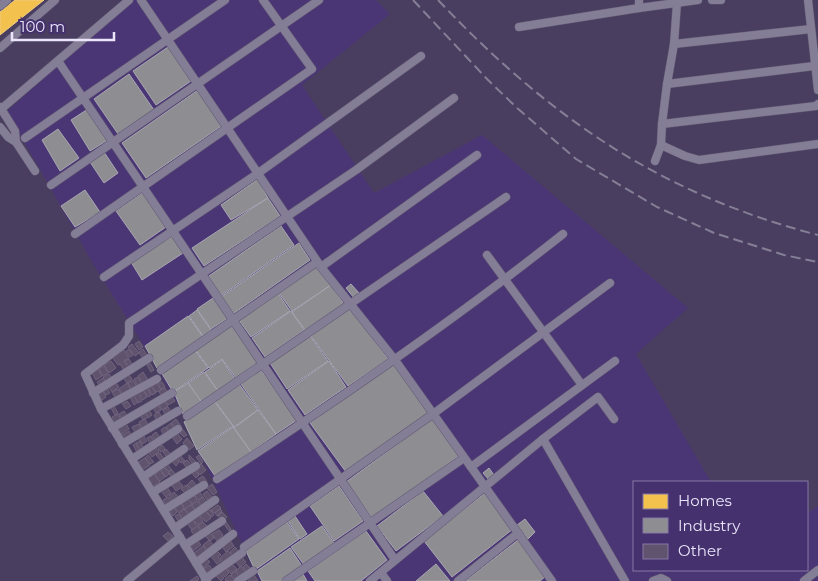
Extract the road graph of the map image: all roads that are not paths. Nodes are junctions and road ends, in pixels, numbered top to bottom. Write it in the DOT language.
graph roads {
  1 [pos="8,0"];
  2 [pos="55,0"];
  3 [pos="129,0"];
  4 [pos="141,0"];
  5 [pos="225,0"];
  6 [pos="263,0"];
  7 [pos="319,0"];
  8 [pos="698,0"];
  9 [pos="712,0"];
  10 [pos="721,0"];
  11 [pos="808,0"];
  12 [pos="661,2"];
  13 [pos="677,3"];
  14 [pos="639,4"];
  15 [pos="0,6"];
  16 [pos="281,26"];
  17 [pos="519,27"];
  18 [pos="811,28"];
  19 [pos="168,40"];
  20 [pos="674,44"];
  21 [pos="0,48"];
  22 [pos="421,56"];
  23 [pos="58,61"];
  24 [pos="814,66"];
  25 [pos="198,84"];
  26 [pos="667,84"];
  27 [pos="818,90"];
  28 [pos="84,98"];
  29 [pos="454,98"];
  30 [pos="818,104"];
  31 [pos="1,109"];
  32 [pos="662,124"];
  33 [pos="0,127"];
  34 [pos="228,128"];
  35 [pos="25,138"];
  36 [pos="16,142"];
  37 [pos="113,142"];
  38 [pos="661,144"];
  39 [pos="818,144"];
  40 [pos="477,155"];
  41 [pos="655,161"];
  42 [pos="35,171"];
  43 [pos="257,174"];
  44 [pos="51,185"];
  45 [pos="144,186"];
  46 [pos="506,197"];
  47 [pos="287,217"];
  48 [pos="172,232"];
  49 [pos="75,234"];
  50 [pos="563,234"];
  51 [pos="487,255"];
  52 [pos="319,265"];
  53 [pos="201,274"];
  54 [pos="104,277"];
  55 [pos="505,280"];
  56 [pos="610,283"];
  57 [pos="350,305"];
  58 [pos="233,320"];
  59 [pos="544,332"];
  60 [pos="149,358"];
  61 [pos="395,360"];
  62 [pos="615,361"];
  63 [pos="262,364"];
  64 [pos="161,370"];
  65 [pos="157,378"];
  66 [pos="582,385"];
  67 [pos="93,393"];
  68 [pos="172,393"];
  69 [pos="100,409"];
  70 [pos="178,411"];
  71 [pos="433,414"];
  72 [pos="187,416"];
  73 [pos="614,419"];
  74 [pos="302,423"];
  75 [pos="112,428"];
  76 [pos="178,429"];
  77 [pos="543,439"];
  78 [pos="122,444"];
  79 [pos="184,449"];
  80 [pos="464,458"];
  81 [pos="132,459"];
  82 [pos="196,466"];
  83 [pos="471,467"];
  84 [pos="143,477"];
  85 [pos="217,479"];
  86 [pos="341,480"];
  87 [pos="204,485"];
  88 [pos="485,487"];
  89 [pos="152,492"];
  90 [pos="215,500"];
  91 [pos="164,510"];
  92 [pos="222,521"];
  93 [pos="370,523"];
  94 [pos="175,528"];
  95 [pos="518,533"];
  96 [pos="234,534"];
  97 [pos="180,537"];
  98 [pos="185,545"];
  99 [pos="395,560"];
  100 [pos="196,563"];
  101 [pos="818,570"];
  102 [pos="252,571"];
  103 [pos="381,573"];
  104 [pos="206,580"];
  105 [pos="809,580"];
  106 [pos="127,581"];
  107 [pos="238,581"];
  108 [pos="286,581"];
  109 [pos="370,581"];
  110 [pos="387,581"];
  111 [pos="458,581"];
  112 [pos="551,581"];
  113 [pos="625,581"];
  114 [pos="653,581"];
  115 [pos="667,581"];
  1 -- 15 [label="street"];
  2 -- 21 [label="street"];
  3 -- 23 [label="street"];
  4 -- 19 [label="street"];
  5 -- 19 [label="street"];
  6 -- 16 [label="street"];
  7 -- 16 [label="street"];
  8 -- 13 [label="street"];
  9 -- 10 [label="street"];
  11 -- 18 [label="street"];
  12 -- 13 [label="street"];
  12 -- 14 [label="street"];
  13 -- 20 [label="street"];
  14 -- 17 [label="street"];
  16 -- 25 [label="street"];
  16 -- 34 [label="street"];
  18 -- 20 [label="street"];
  18 -- 24 [label="street"];
  19 -- 25 [label="street"];
  19 -- 28 [label="street"];
  20 -- 26 [label="street"];
  22 -- 43 [label="street"];
  23 -- 28 [label="street"];
  23 -- 31 [label="street"];
  24 -- 26 [label="street"];
  24 -- 27 [label="street"];
  25 -- 34 [label="street"];
  25 -- 37 [label="street"];
  26 -- 32 [label="street"];
  28 -- 35 [label="street"];
  28 -- 37 [label="street"];
  29 -- 47 [label="street"];
  30 -- 32 [label="street"];
  31 -- 36 [label="street"];
  32 -- 38 [label="street"];
  33 -- 36 [label="street"];
  34 -- 43 [label="street"];
  34 -- 45 [label="street"];
  36 -- 42 [label="street"];
  37 -- 44 [label="street"];
  37 -- 45 [label="street"];
  38 -- 39 [label="street"];
  38 -- 41 [label="street"];
  40 -- 52 [label="street"];
  43 -- 47 [label="street"];
  43 -- 48 [label="street"];
  45 -- 48 [label="street"];
  45 -- 49 [label="street"];
  46 -- 57 [label="street"];
  47 -- 52 [label="street"];
  47 -- 53 [label="street"];
  48 -- 53 [label="street"];
  48 -- 54 [label="street"];
  50 -- 55 [label="street"];
  51 -- 55 [label="street"];
  52 -- 57 [label="street"];
  52 -- 58 [label="street"];
  53 -- 58 [label="street"];
  53 -- 67 [label="street"];
  55 -- 59 [label="street"];
  55 -- 61 [label="street"];
  56 -- 59 [label="street"];
  57 -- 61 [label="street"];
  57 -- 63 [label="street"];
  58 -- 63 [label="street"];
  58 -- 64 [label="street"];
  59 -- 66 [label="street"];
  59 -- 71 [label="street"];
  60 -- 67 [label="street"];
  61 -- 71 [label="street"];
  61 -- 74 [label="street"];
  62 -- 66 [label="street"];
  63 -- 72 [label="street"];
  63 -- 74 [label="street"];
  65 -- 69 [label="street"];
  66 -- 83 [label="street"];
  67 -- 69 [label="street"];
  68 -- 75 [label="street"];
  69 -- 75 [label="street"];
  70 -- 78 [label="street"];
  71 -- 80 [label="street"];
  71 -- 86 [label="street"];
  73 -- 77 [label="street"];
  74 -- 85 [label="street"];
  74 -- 86 [label="street"];
  75 -- 78 [label="street"];
  76 -- 81 [label="street"];
  77 -- 88 [label="street"];
  77 -- 113 [label="street"];
  78 -- 81 [label="street"];
  79 -- 84 [label="street"];
  80 -- 83 [label="street"];
  80 -- 93 [label="street"];
  81 -- 84 [label="street"];
  82 -- 89 [label="street"];
  83 -- 88 [label="street"];
  84 -- 89 [label="street"];
  86 -- 93 [label="street"];
  86 -- 104 [label="street"];
  87 -- 91 [label="street"];
  88 -- 95 [label="street"];
  88 -- 99 [label="street"];
  89 -- 91 [label="street"];
  90 -- 94 [label="street"];
  91 -- 94 [label="street"];
  92 -- 98 [label="street"];
  93 -- 99 [label="street"];
  93 -- 108 [label="street"];
  94 -- 97 [label="street"];
  95 -- 111 [label="street"];
  95 -- 112 [label="street"];
  96 -- 100 [label="street"];
  97 -- 98 [label="street"];
  97 -- 106 [label="street"];
  98 -- 100 [label="street"];
  99 -- 103 [label="street"];
  100 -- 104 [label="street"];
  101 -- 105 [label="street"];
  102 -- 107 [label="street"];
  103 -- 109 [label="street"];
  103 -- 110 [label="street"];
  114 -- 115 [label="street"];
}
